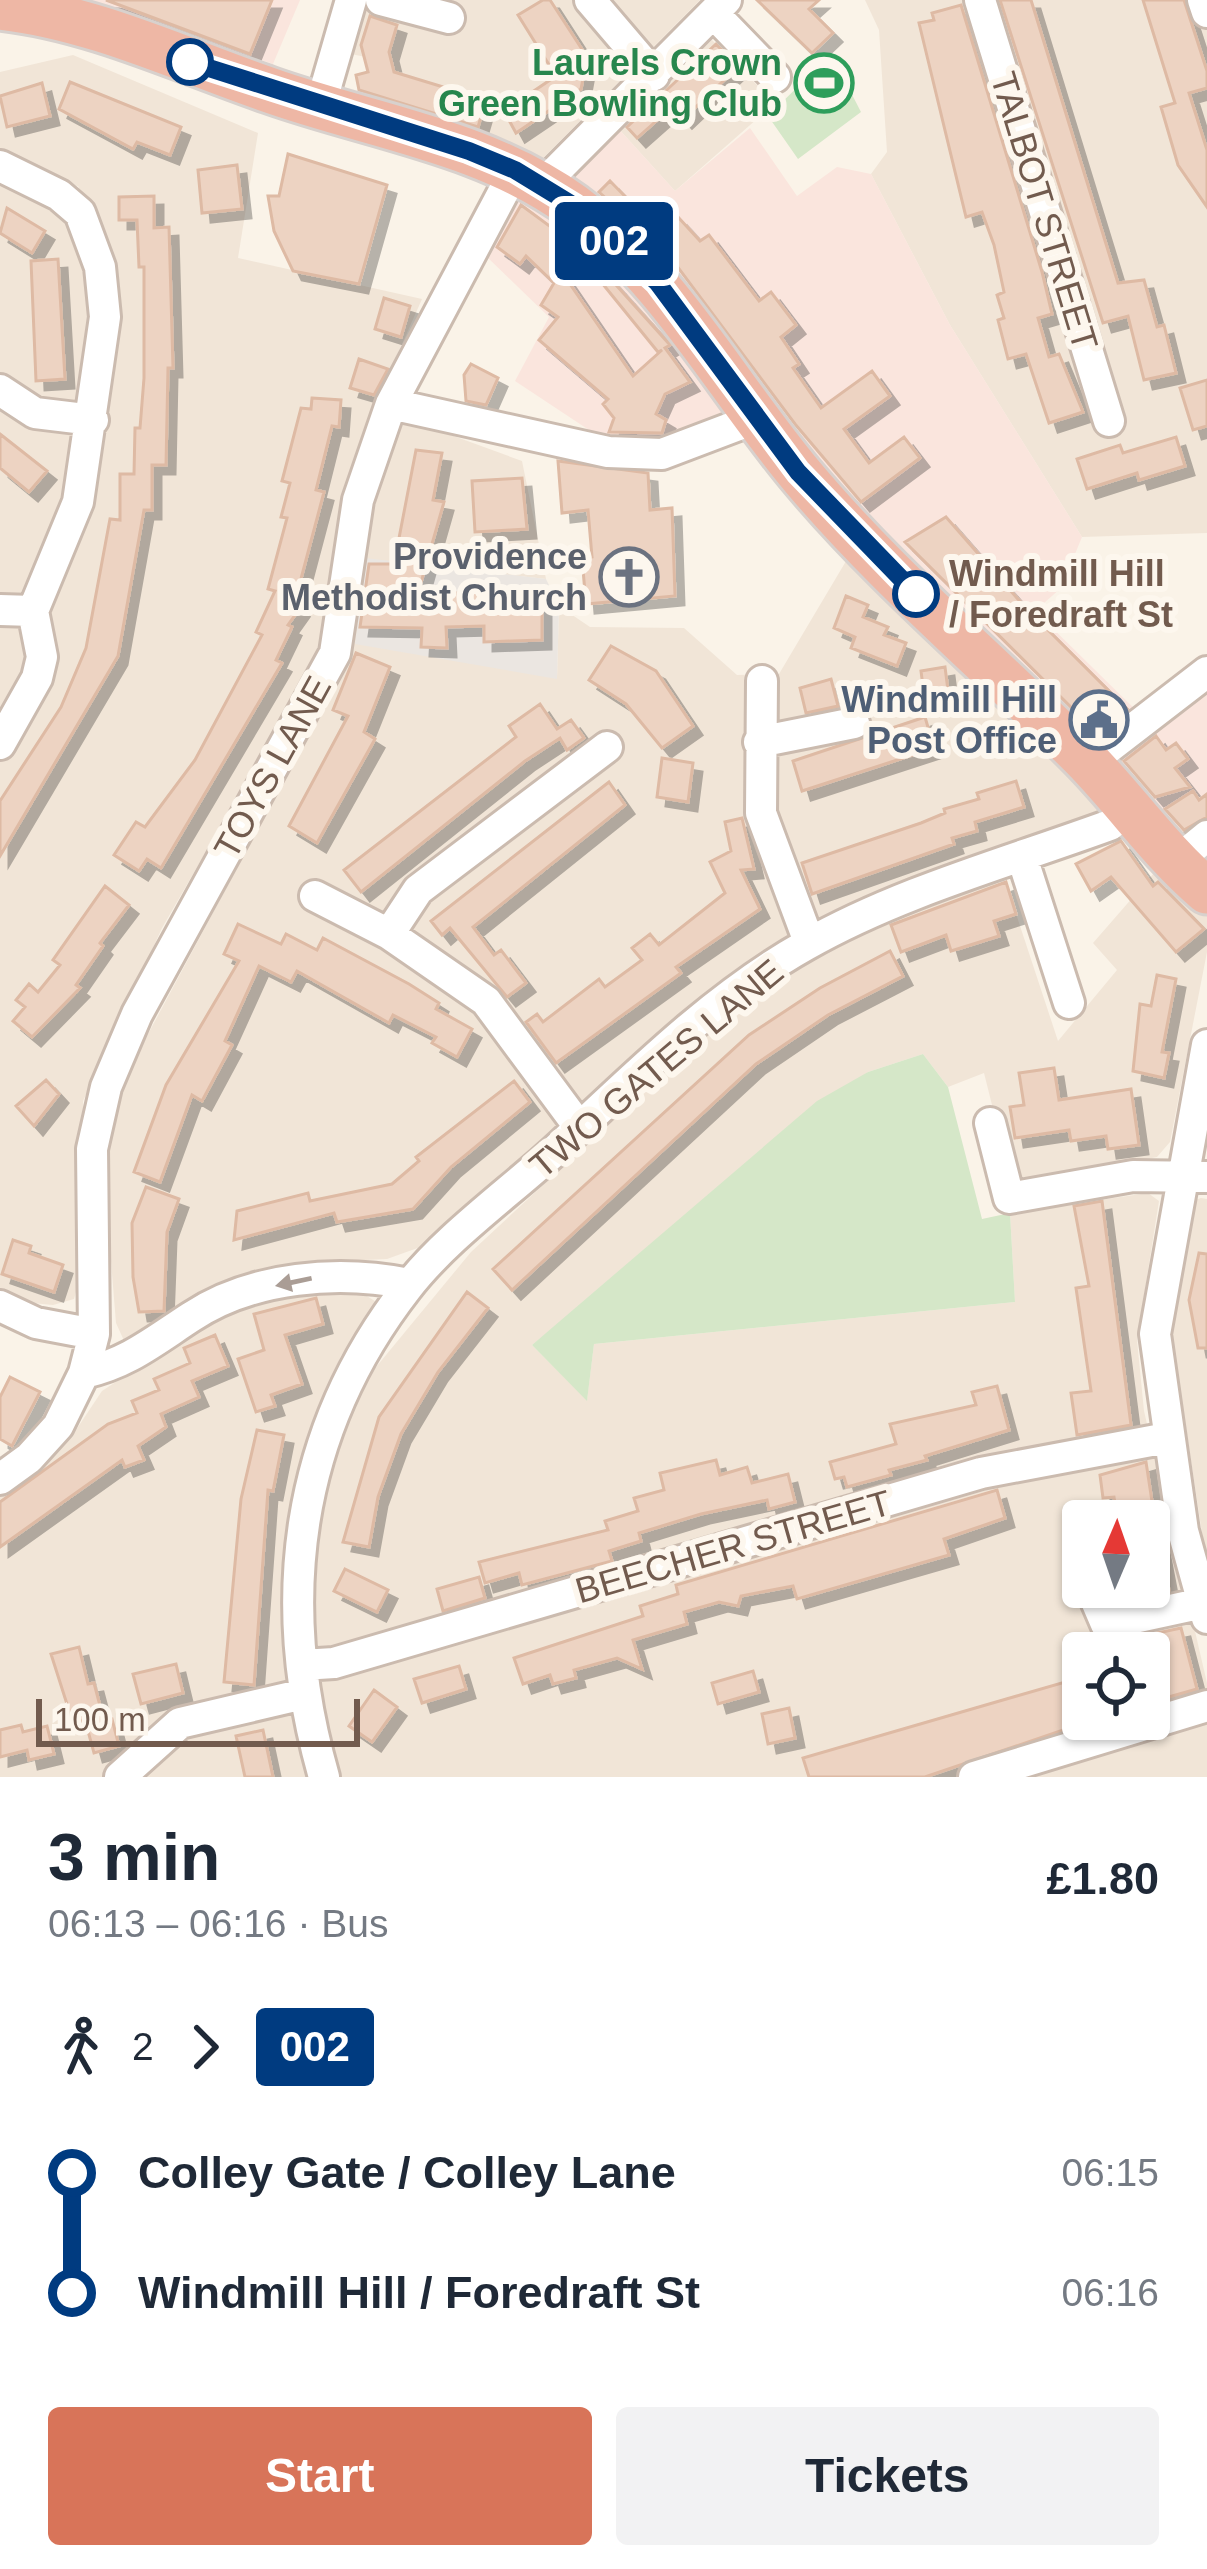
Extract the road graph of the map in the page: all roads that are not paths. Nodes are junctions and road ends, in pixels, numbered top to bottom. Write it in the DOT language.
graph roads {
  1 [pos="351,0"];
  2 [pos="381,0"];
  3 [pos="590,0"];
  4 [pos="980,0"];
  5 [pos="1203,0"];
  6 [pos="719,7"];
  7 [pos="1207,12"];
  8 [pos="5,14"];
  9 [pos="449,18"];
  10 [pos="654,75"];
  11 [pos="776,76"];
  12 [pos="320,107"];
  13 [pos="0,166"];
  14 [pos="528,178"];
  15 [pos="0,390"];
  16 [pos="391,404"];
  17 [pos="757,418"];
  18 [pos="93,420"];
  19 [pos="1109,421"];
  20 [pos="0,610"];
  21 [pos="33,611"];
  22 [pos="1207,672"];
  23 [pos="763,681"];
  24 [pos="854,723"];
  25 [pos="759,742"];
  26 [pos="0,744"];
  27 [pos="607,747"];
  28 [pos="1089,763"];
  29 [pos="1127,812"];
  30 [pos="1022,857"];
  31 [pos="1196,863"];
  32 [pos="315,896"];
  33 [pos="388,934"];
  34 [pos="809,943"];
  35 [pos="1069,1003"];
  36 [pos="1207,1045"];
  37 [pos="990,1124"];
  38 [pos="580,1128"];
  39 [pos="1194,1175"];
  40 [pos="410,1284"];
  41 [pos="0,1306"];
  42 [pos="94,1334"];
  43 [pos="84,1373"];
  44 [pos="1167,1438"];
  45 [pos="0,1479"];
  46 [pos="1192,1500"];
  47 [pos="1099,1608"];
  48 [pos="1205,1611"];
  49 [pos="303,1680"];
  50 [pos="1207,1706"];
  51 [pos="120,1777"];
  52 [pos="324,1777"];
  53 [pos="974,1777"];
  1 -- 12 [label="street"];
  2 -- 9 [label="street"];
  3 -- 10 [label="street"];
  4 -- 19 [label="street, TALBOT STREET"];
  5 -- 7 [label="street"];
  6 -- 10 [label="street, TOYS LANE"];
  6 -- 11 [label="street"];
  8 -- 12 [label="highway"];
  10 -- 14 [label="street, TOYS LANE"];
  12 -- 14 [label="highway"];
  13 -- 18 [label="street"];
  14 -- 16 [label="street, TOYS LANE"];
  14 -- 17 [label="highway"];
  15 -- 18 [label="street"];
  16 -- 17 [label="street"];
  16 -- 42 [label="street, TOYS LANE"];
  17 -- 28 [label="highway"];
  18 -- 21 [label="street"];
  20 -- 21 [label="street"];
  21 -- 26 [label="street"];
  22 -- 28 [label="street"];
  23 -- 25 [label="street"];
  24 -- 25 [label="street"];
  25 -- 34 [label="street"];
  27 -- 33 [label="street"];
  28 -- 29 [label="highway"];
  29 -- 30 [label="street, TWO GATES LANE"];
  29 -- 31 [label="highway"];
  30 -- 34 [label="street, TWO GATES LANE"];
  30 -- 35 [label="street"];
  32 -- 33 [label="street"];
  33 -- 38 [label="street"];
  34 -- 38 [label="street, TWO GATES LANE"];
  36 -- 39 [label="street"];
  37 -- 39 [label="street"];
  38 -- 40 [label="street, TWO GATES LANE"];
  39 -- 44 [label="street"];
  40 -- 43 [label="street, one-way"];
  40 -- 49 [label="street, TWO GATES LANE"];
  41 -- 42 [label="street"];
  42 -- 43 [label="street, TOYS LANE"];
  43 -- 45 [label="street, TOYS LANE"];
  44 -- 46 [label="street"];
  44 -- 49 [label="street, BEECHER STREET"];
  46 -- 48 [label="street"];
  47 -- 48 [label="street"];
  49 -- 51 [label="street, BEECHER STREET"];
  49 -- 52 [label="street, TWO GATES LANE"];
  50 -- 53 [label="street"];
}
